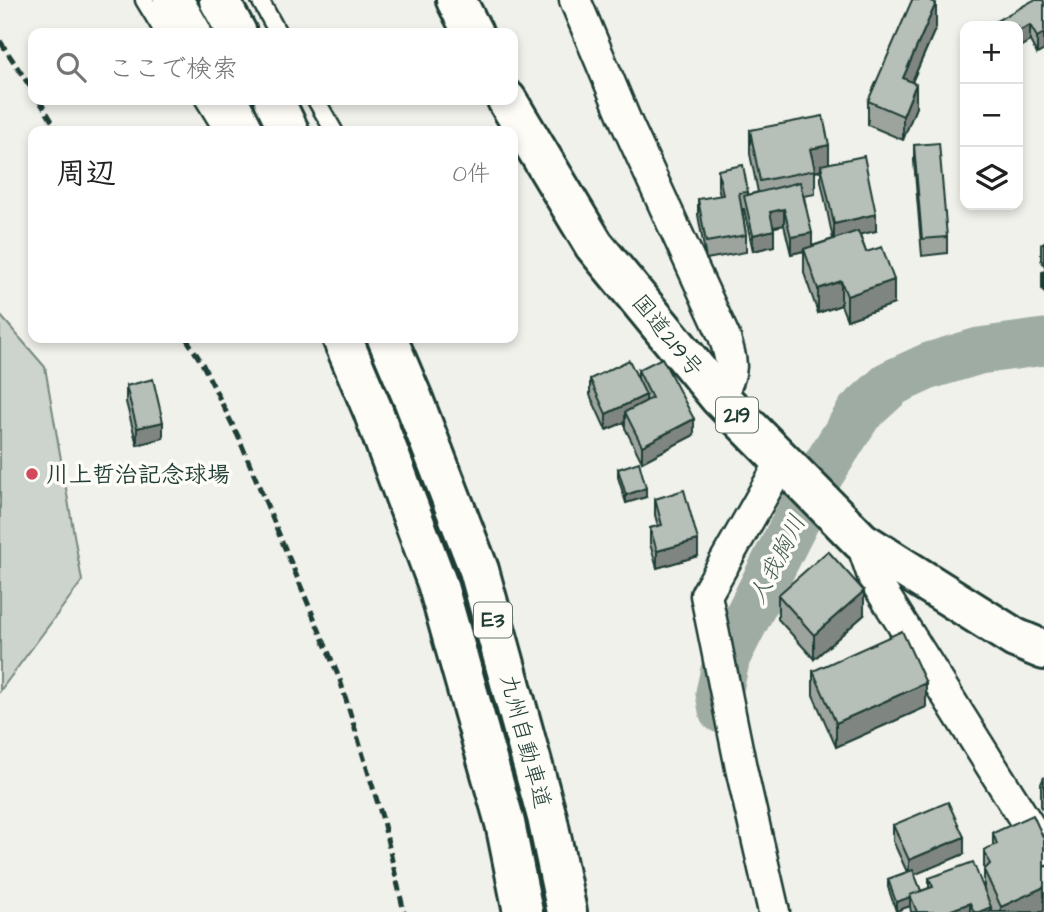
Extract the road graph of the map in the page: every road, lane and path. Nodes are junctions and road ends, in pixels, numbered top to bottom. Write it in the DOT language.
graph roads {
  1 [pos="144,0"];
  2 [pos="173,0"];
  3 [pos="219,0"];
  4 [pos="260,0"];
  5 [pos="456,0"];
  6 [pos="575,0"];
  7 [pos="161,28"];
  8 [pos="188,28"];
  9 [pos="234,28"];
  10 [pos="275,28"];
  11 [pos="470,28"];
  12 [pos="207,105"];
  13 [pos="231,105"];
  14 [pos="276,105"];
  15 [pos="319,105"];
  16 [pos="510,105"];
  17 [pos="220,126"];
  18 [pos="241,126"];
  19 [pos="287,126"];
  20 [pos="331,126"];
  21 [pos="337,343"];
  22 [pos="344,343"];
  23 [pos="389,343"];
  24 [pos="398,343"];
  25 [pos="719,397"];
  26 [pos="413,399"];
  27 [pos="373,411"];
  28 [pos="782,461"];
  29 [pos="860,541"];
  30 [pos="1044,650"];
  31 [pos="1044,850"];
  32 [pos="523,912"];
  33 [pos="568,912"];
  34 [pos="774,912"];
  1 -- 7 [label="lane"];
  2 -- 8 [label="highway"];
  3 -- 9 [label="highway"];
  4 -- 10 [label="lane"];
  5 -- 11 [label="highway"];
  6 -- 25 [label="street"];
  12 -- 17 [label="lane"];
  13 -- 18 [label="highway"];
  14 -- 19 [label="highway"];
  15 -- 20 [label="lane"];
  16 -- 25 [label="highway, 国道219号 / 219"];
  21 -- 27 [label="lane"];
  22 -- 27 [label="highway, 九州自動車道 / E3"];
  23 -- 26 [label="highway, 九州自動車道 / E3"];
  24 -- 26 [label="lane"];
  25 -- 28 [label="highway, 国道219号 / 219"];
  26 -- 33 [label="highway, 九州自動車道 / E3"];
  27 -- 32 [label="highway, 九州自動車道 / E3"];
  28 -- 29 [label="highway, 国道219号 / 219"];
  28 -- 34 [label="street"];
  29 -- 30 [label="highway, 国道219号 / 219"];
  29 -- 31 [label="street"];
}
